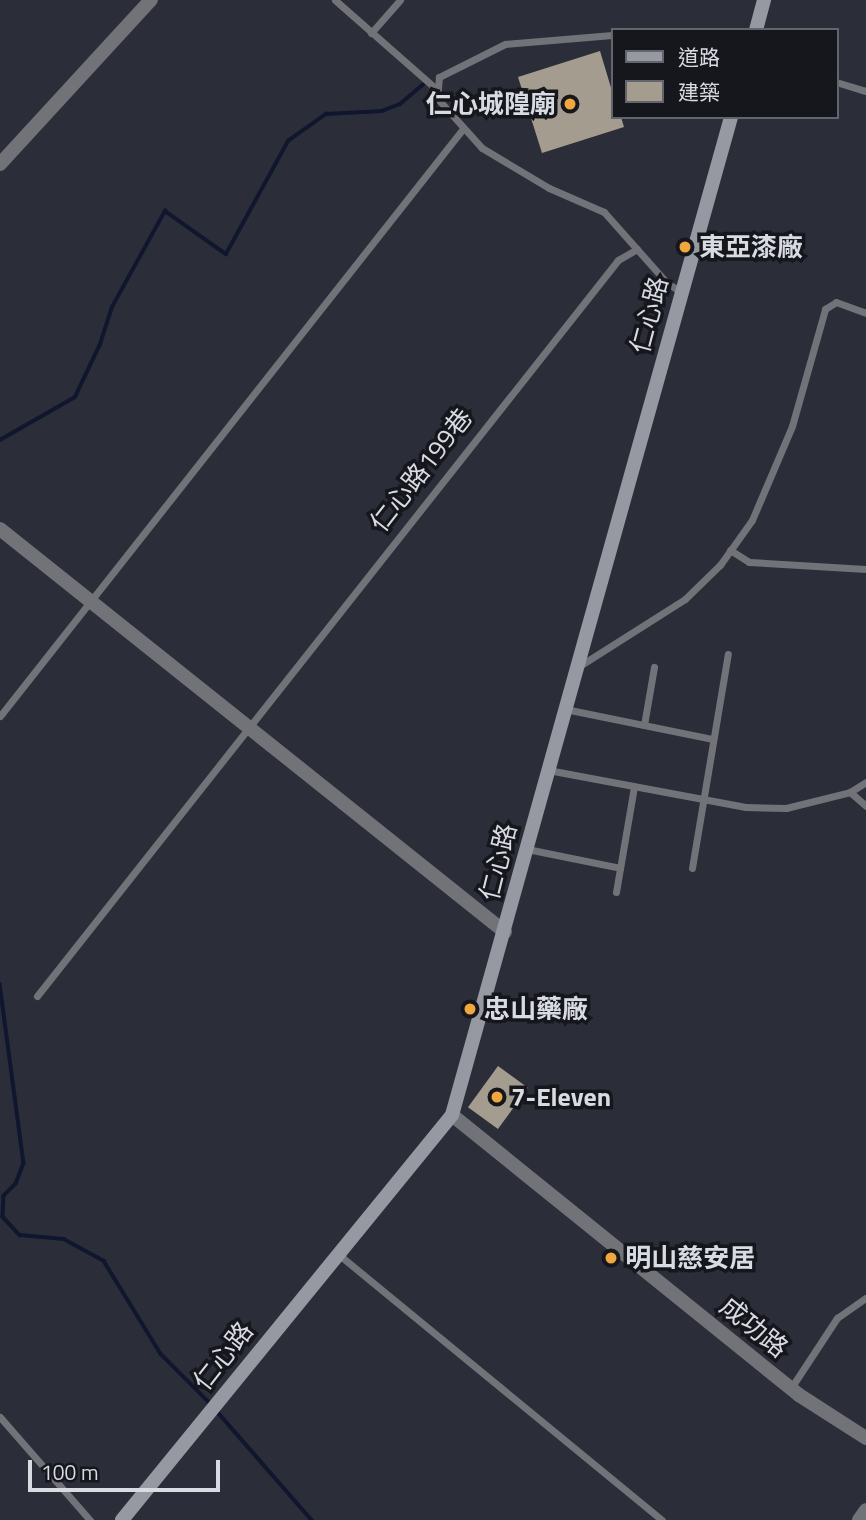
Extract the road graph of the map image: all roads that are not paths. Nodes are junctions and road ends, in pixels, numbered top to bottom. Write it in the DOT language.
graph roads {
  1 [pos="151,0"];
  2 [pos="335,0"];
  3 [pos="400,0"];
  4 [pos="764,0"];
  5 [pos="757,28"];
  6 [pos="371,33"];
  7 [pos="610,35"];
  8 [pos="838,83"];
  9 [pos="435,88"];
  10 [pos="866,90"];
  11 [pos="731,119"];
  12 [pos="462,130"];
  13 [pos="0,164"];
  14 [pos="637,249"];
  15 [pos="680,291"];
  16 [pos="866,313"];
  17 [pos="0,529"];
  18 [pos="730,550"];
  19 [pos="866,569"];
  20 [pos="90,603"];
  21 [pos="728,654"];
  22 [pos="580,665"];
  23 [pos="654,667"];
  24 [pos="565,709"];
  25 [pos="0,716"];
  26 [pos="644,725"];
  27 [pos="249,729"];
  28 [pos="713,738"];
  29 [pos="547,770"];
  30 [pos="866,782"];
  31 [pos="634,787"];
  32 [pos="850,792"];
  33 [pos="702,801"];
  34 [pos="866,806"];
  35 [pos="527,849"];
  36 [pos="620,868"];
  37 [pos="692,868"];
  38 [pos="616,892"];
  39 [pos="505,932"];
  40 [pos="37,996"];
  41 [pos="452,1115"];
  42 [pos="336,1252"];
  43 [pos="866,1298"];
  44 [pos="791,1388"];
  45 [pos="0,1417"];
  46 [pos="866,1438"];
  47 [pos="866,1510"];
  48 [pos="90,1520"];
  49 [pos="122,1520"];
  50 [pos="662,1520"];
  51 [pos="859,1520"];
  1 -- 13 [label="street"];
  2 -- 6 [label="lane"];
  3 -- 6 [label="lane"];
  4 -- 5 [label="street"];
  6 -- 9 [label="lane"];
  7 -- 9 [label="lane"];
  8 -- 10 [label="lane"];
  9 -- 12 [label="lane"];
  11 -- 15 [label="street, 仁心路"];
  12 -- 14 [label="lane"];
  12 -- 20 [label="lane"];
  14 -- 15 [label="lane"];
  14 -- 27 [label="lane, 仁心路199巷"];
  15 -- 22 [label="street, 仁心路"];
  16 -- 18 [label="lane"];
  17 -- 20 [label="street"];
  18 -- 19 [label="lane"];
  18 -- 22 [label="lane"];
  20 -- 25 [label="lane"];
  20 -- 27 [label="street"];
  21 -- 28 [label="lane"];
  22 -- 24 [label="street, 仁心路"];
  23 -- 26 [label="lane"];
  24 -- 26 [label="lane"];
  24 -- 29 [label="street, 仁心路"];
  26 -- 28 [label="lane"];
  27 -- 39 [label="street"];
  27 -- 40 [label="lane, 仁心路199巷"];
  28 -- 33 [label="lane"];
  29 -- 31 [label="lane"];
  29 -- 35 [label="street, 仁心路"];
  30 -- 32 [label="lane"];
  31 -- 33 [label="lane"];
  31 -- 36 [label="lane"];
  32 -- 33 [label="lane"];
  32 -- 34 [label="lane"];
  33 -- 37 [label="lane"];
  35 -- 36 [label="lane"];
  35 -- 39 [label="street, 仁心路"];
  36 -- 38 [label="lane"];
  39 -- 41 [label="street, 仁心路"];
  41 -- 42 [label="street, 仁心路"];
  41 -- 44 [label="street, 成功路"];
  42 -- 49 [label="street, 仁心路"];
  42 -- 50 [label="lane"];
  43 -- 44 [label="lane"];
  44 -- 46 [label="street, 成功路"];
  45 -- 48 [label="lane"];
  47 -- 51 [label="street"];
}
